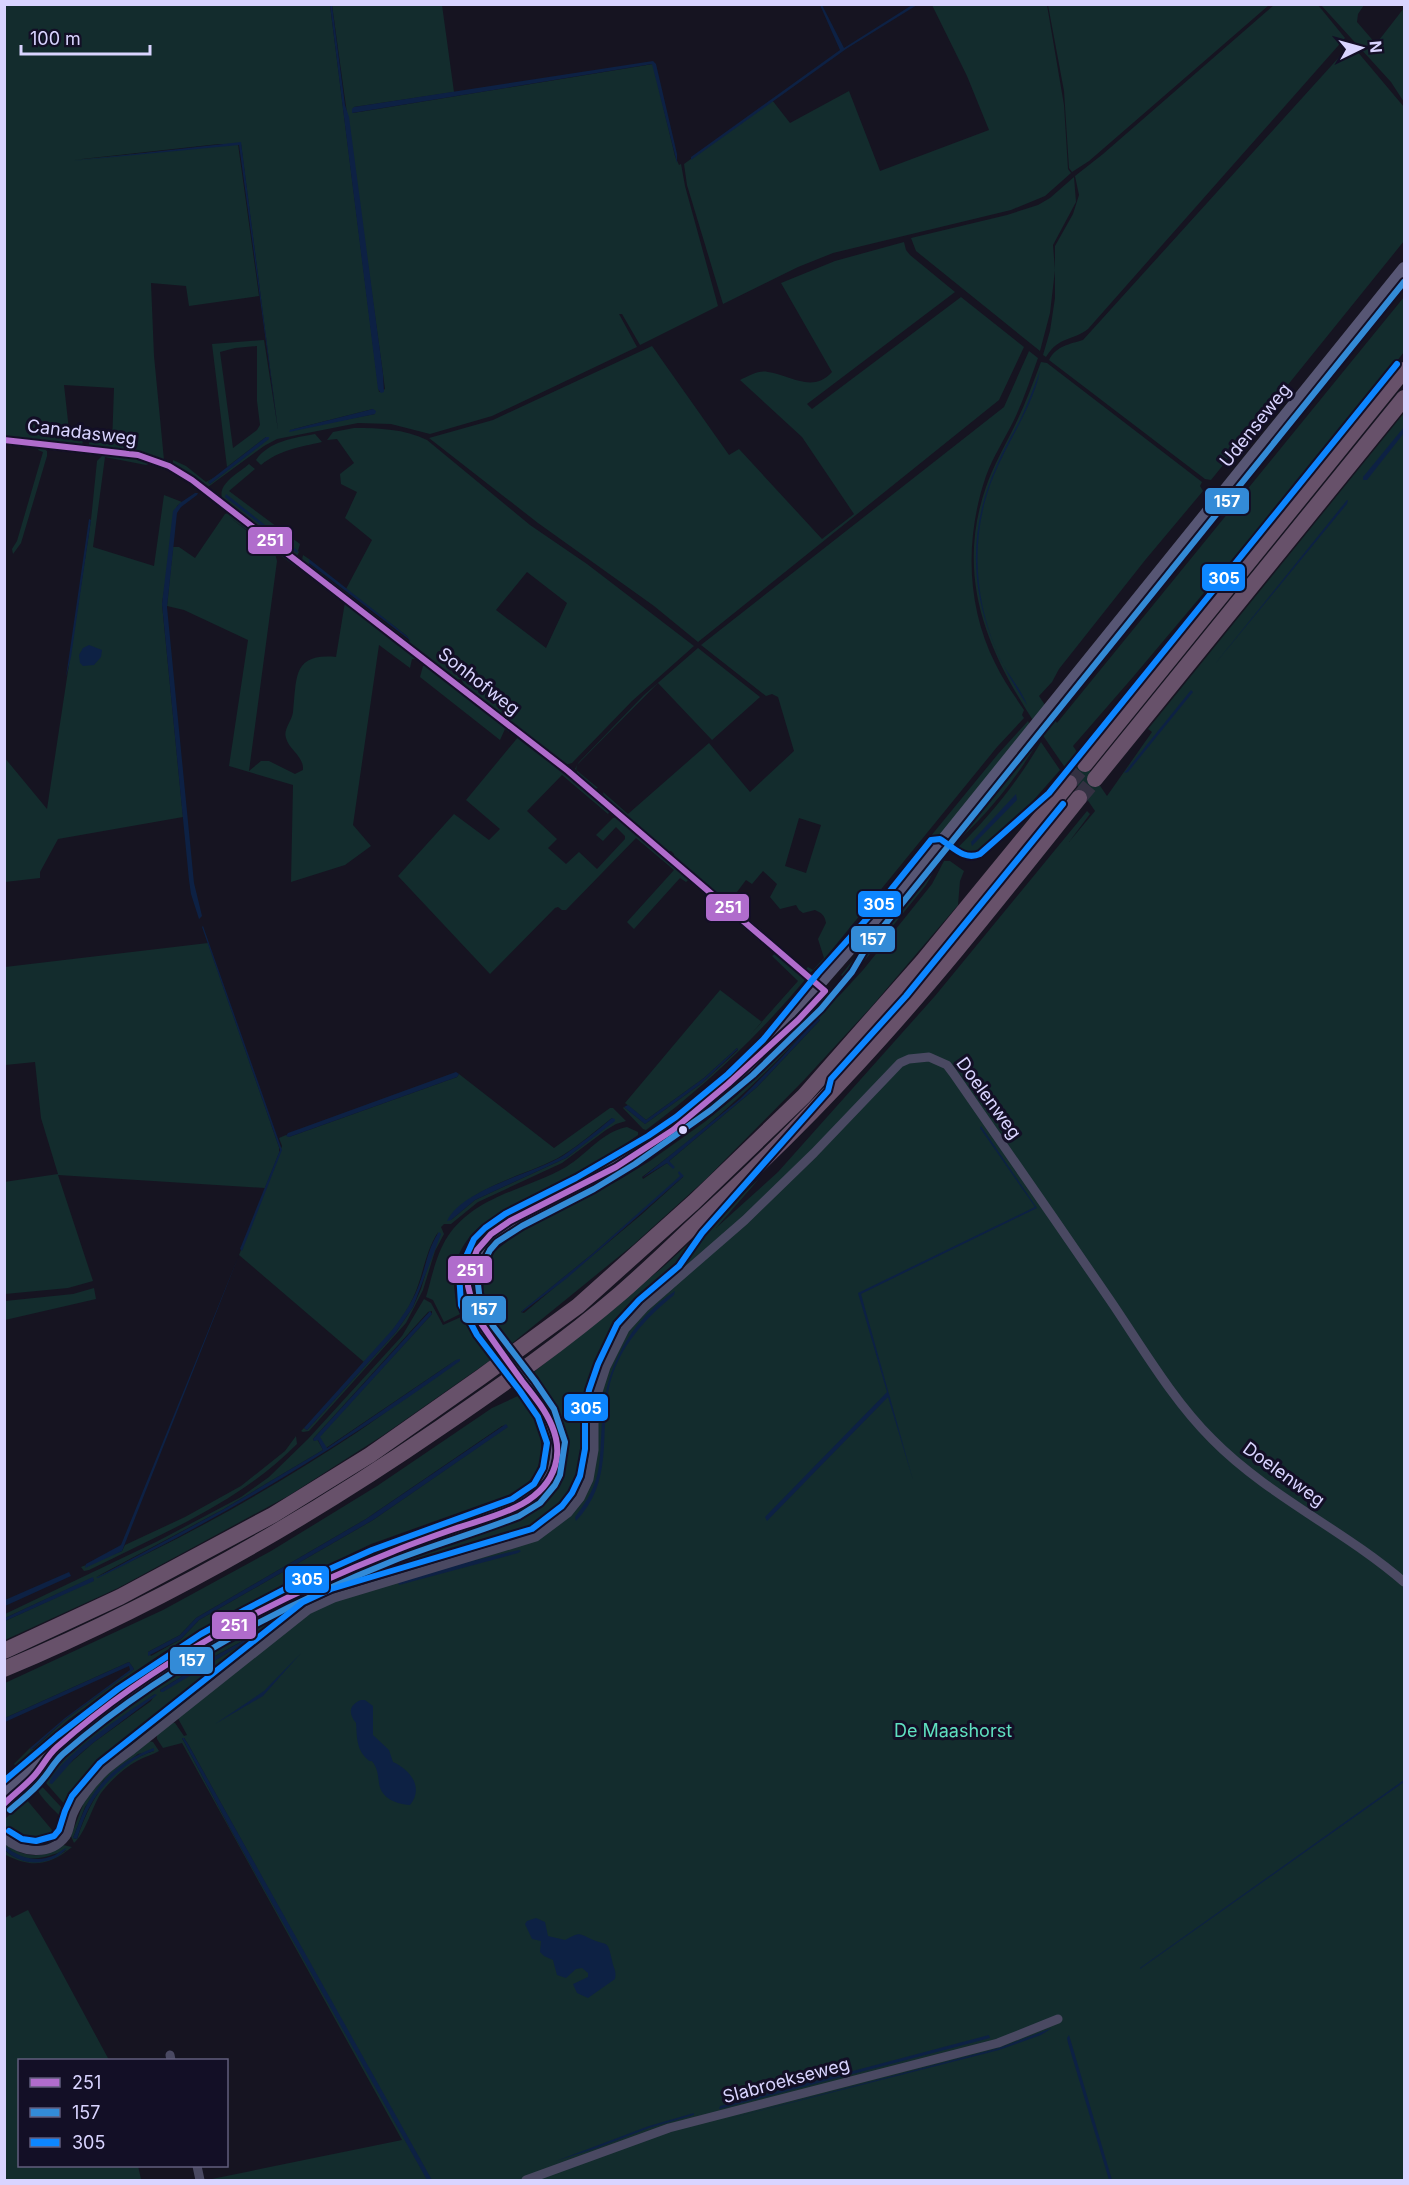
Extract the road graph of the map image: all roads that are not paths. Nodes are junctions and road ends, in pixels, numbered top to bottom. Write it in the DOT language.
graph roads {
  1 [pos="1404,268"];
  2 [pos="1404,370"];
  3 [pos="1404,398"];
  4 [pos="4,440"];
  5 [pos="156,460"];
  6 [pos="1085,764"];
  7 [pos="1095,779"];
  8 [pos="1069,783"];
  9 [pos="1079,798"];
  10 [pos="822,988"];
  11 [pos="1404,1582"];
  12 [pos="4,1651"];
  13 [pos="4,1669"];
  14 [pos="21,1783"];
  15 [pos="4,1793"];
  16 [pos="4,1804"];
  17 [pos="4,1838"];
  18 [pos="1058,2019"];
  19 [pos="526,2181"];
  1 -- 10 [label="street, Udenseweg"];
  2 -- 6 [label="highway"];
  3 -- 7 [label="highway"];
  4 -- 5 [label="street, Canadasweg"];
  5 -- 10 [label="street, Sonhofweg"];
  8 -- 12 [label="highway"];
  9 -- 13 [label="highway"];
  10 -- 14 [label="street, Udenseweg, bridge"];
  11 -- 17 [label="street, Doelenweg"];
  14 -- 15 [label="street"];
  14 -- 16 [label="street"];
  18 -- 19 [label="street, Slabroekseweg"];
}
